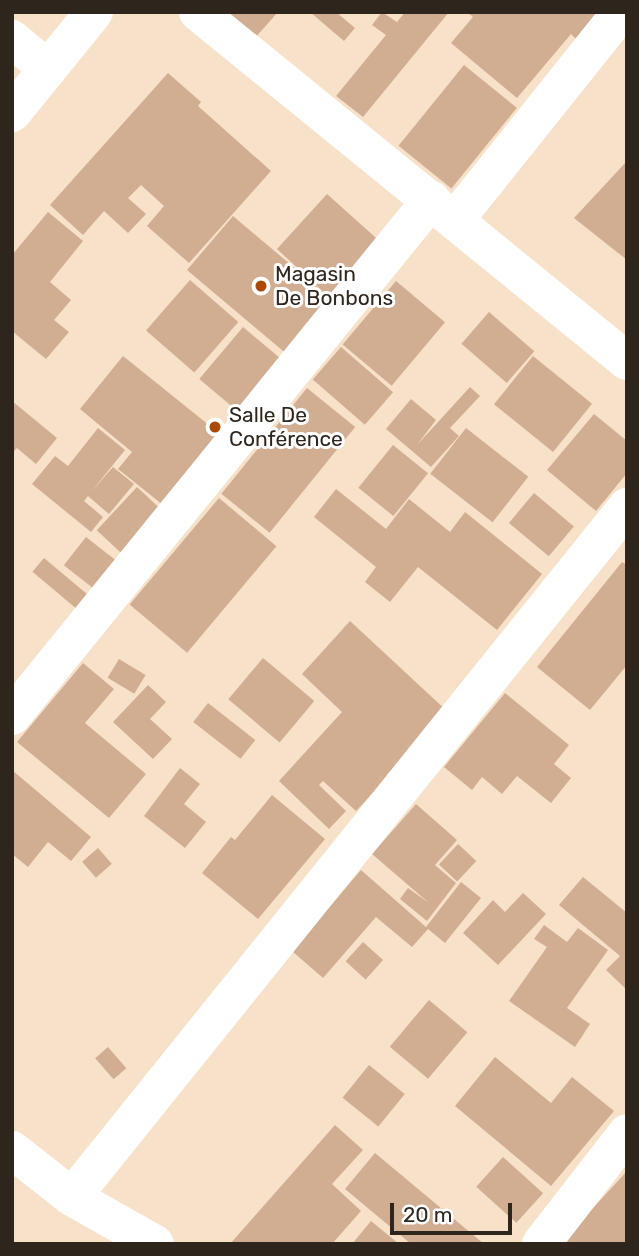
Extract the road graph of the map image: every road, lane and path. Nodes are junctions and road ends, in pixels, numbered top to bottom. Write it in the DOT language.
graph roads {
  1 [pos="94,12"];
  2 [pos="198,12"];
  3 [pos="621,12"];
  4 [pos="12,39"];
  5 [pos="48,69"];
  6 [pos="12,113"];
  7 [pos="443,210"];
  8 [pos="627,361"];
  9 [pos="627,507"];
  10 [pos="12,716"];
  11 [pos="627,1133"];
  12 [pos="12,1150"];
  13 [pos="72,1197"];
  14 [pos="140,1241"];
  15 [pos="541,1244"];
  1 -- 5 [label="street"];
  2 -- 7 [label="street"];
  3 -- 7 [label="street"];
  4 -- 5 [label="street"];
  5 -- 6 [label="street"];
  7 -- 8 [label="street"];
  7 -- 10 [label="street"];
  9 -- 13 [label="street"];
  11 -- 15 [label="street"];
  12 -- 13 [label="street"];
  13 -- 14 [label="street"];
}
